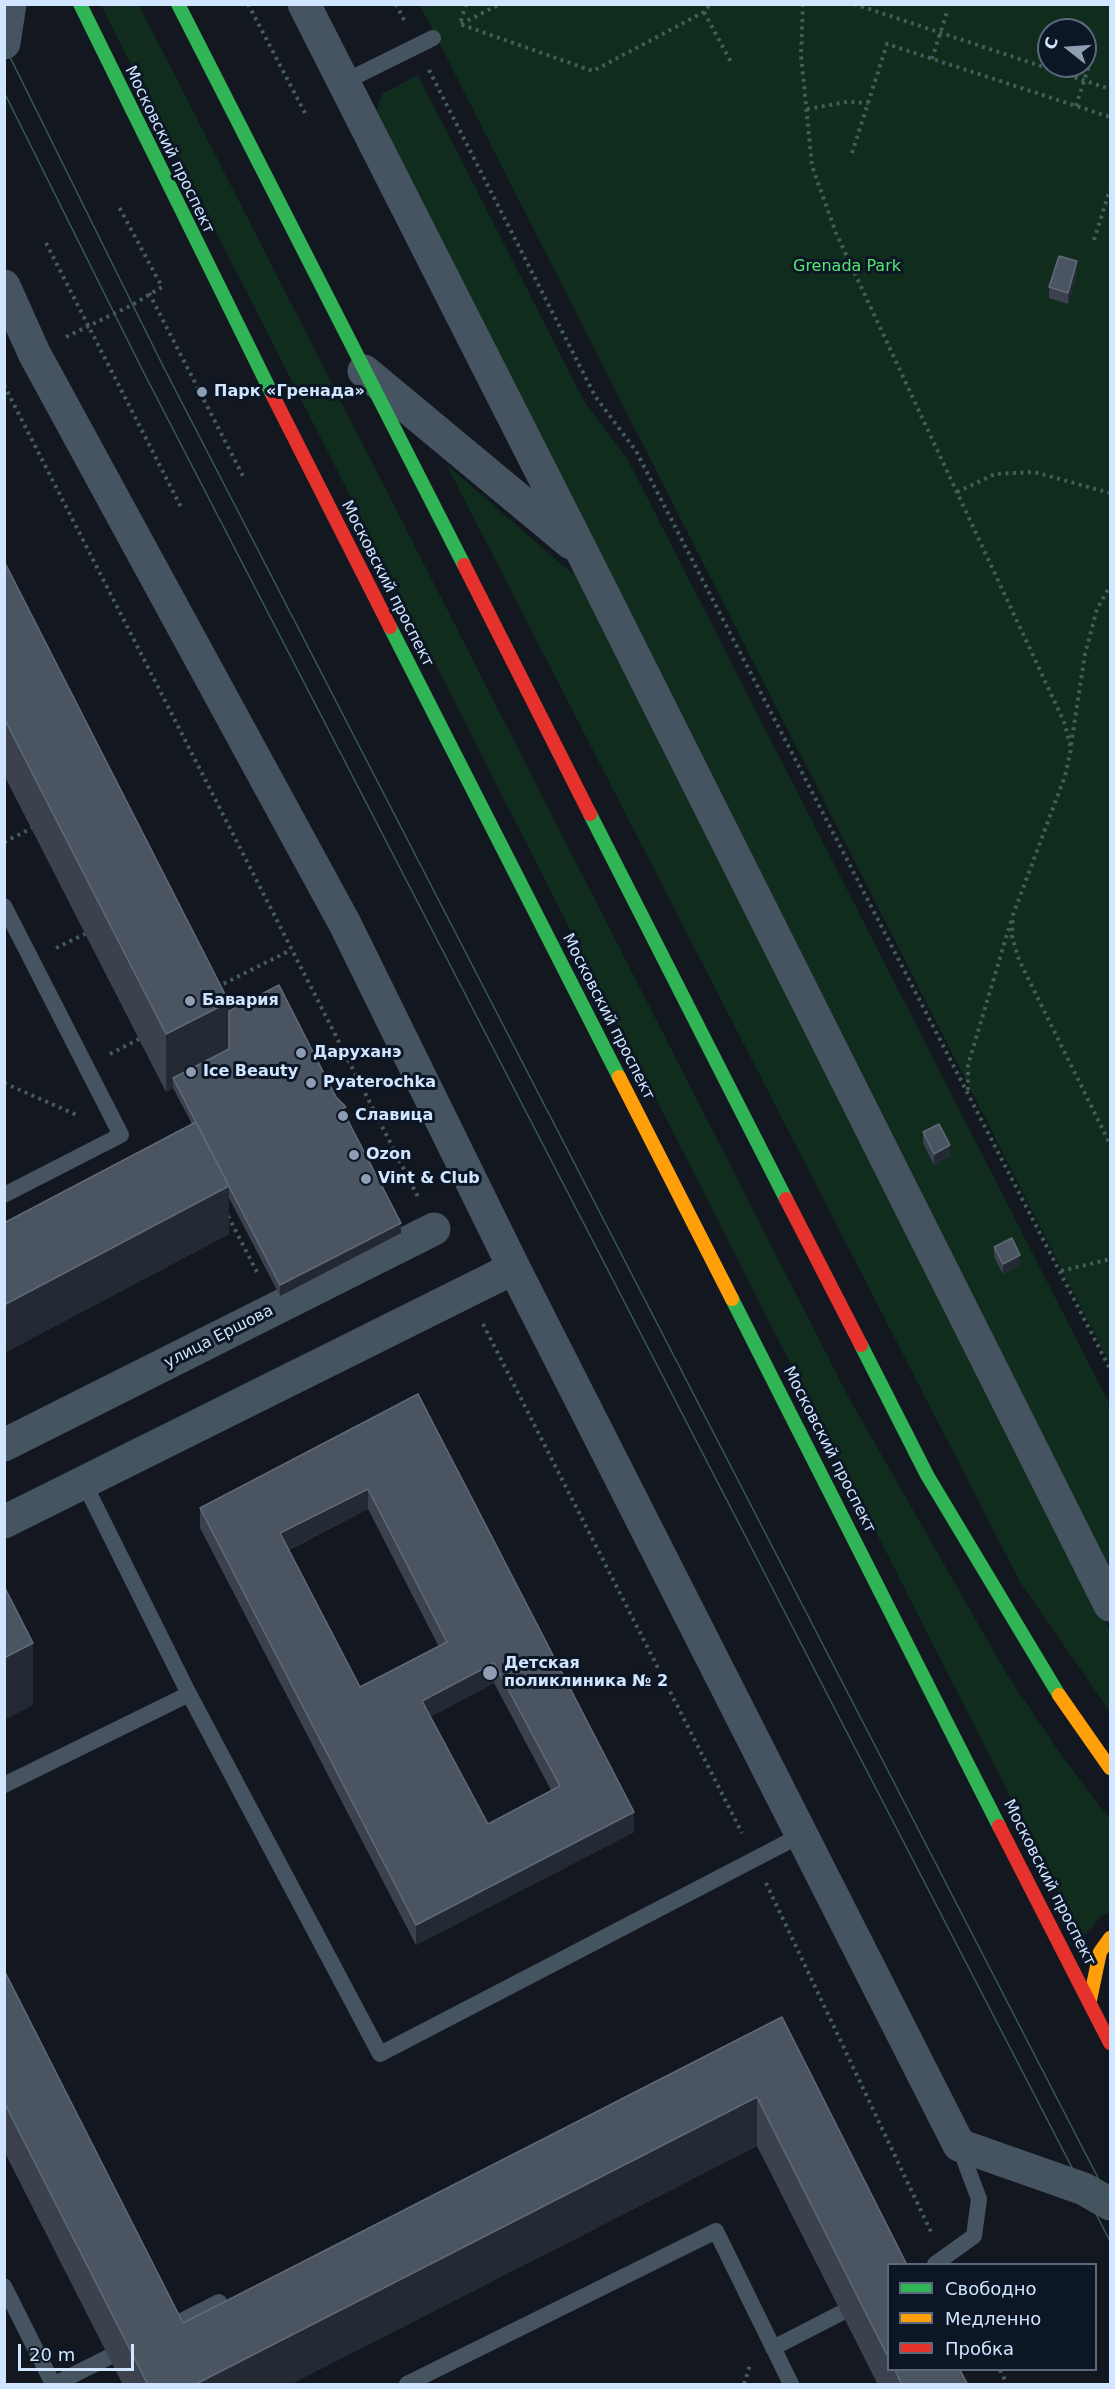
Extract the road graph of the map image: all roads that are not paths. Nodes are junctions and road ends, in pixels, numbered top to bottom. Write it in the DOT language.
graph roads {
  1 [pos="10,4"];
  2 [pos="80,4"];
  3 [pos="178,4"];
  4 [pos="304,4"];
  5 [pos="433,38"];
  6 [pos="4,43"];
  7 [pos="344,82"];
  8 [pos="8,305"];
  9 [pos="363,370"];
  10 [pos="582,552"];
  11 [pos="4,906"];
  12 [pos="4,1195"];
  13 [pos="434,1229"];
  14 [pos="514,1268"];
  15 [pos="4,1445"];
  16 [pos="84,1482"];
  17 [pos="4,1522"];
  18 [pos="1110,1605"];
  19 [pos="189,1694"];
  20 [pos="1110,1768"];
  21 [pos="4,1785"];
  22 [pos="803,1834"];
  23 [pos="1110,1938"];
  24 [pos="1090,2000"];
  25 [pos="1110,2043"];
  26 [pos="959,2145"];
  27 [pos="1110,2204"];
  28 [pos="938,2263"];
  29 [pos="4,2286"];
  30 [pos="219,2302"];
  31 [pos="841,2313"];
  32 [pos="163,2330"];
  33 [pos="773,2348"];
  34 [pos="109,2357"];
  35 [pos="54,2385"];
  36 [pos="407,2385"];
  37 [pos="791,2385"];
  1 -- 6 [label="street"];
  2 -- 24 [label="main road, Московский проспект"];
  3 -- 9 [label="main road"];
  4 -- 7 [label="street"];
  5 -- 7 [label="lane"];
  7 -- 10 [label="street"];
  8 -- 14 [label="street"];
  9 -- 10 [label="street"];
  9 -- 20 [label="main road"];
  10 -- 18 [label="street"];
  11 -- 12 [label="lane"];
  13 -- 15 [label="street, улица Ершова"];
  14 -- 16 [label="street"];
  14 -- 22 [label="street"];
  16 -- 17 [label="street"];
  16 -- 19 [label="lane"];
  19 -- 21 [label="lane"];
  19 -- 22 [label="lane"];
  22 -- 26 [label="street"];
  23 -- 24 [label="main road"];
  24 -- 25 [label="main road, Московский проспект"];
  26 -- 27 [label="street"];
  26 -- 28 [label="lane"];
  29 -- 35 [label="lane"];
  30 -- 32 [label="lane"];
  31 -- 33 [label="lane"];
  33 -- 36 [label="lane"];
  33 -- 37 [label="lane"];
  34 -- 35 [label="lane"];
}
